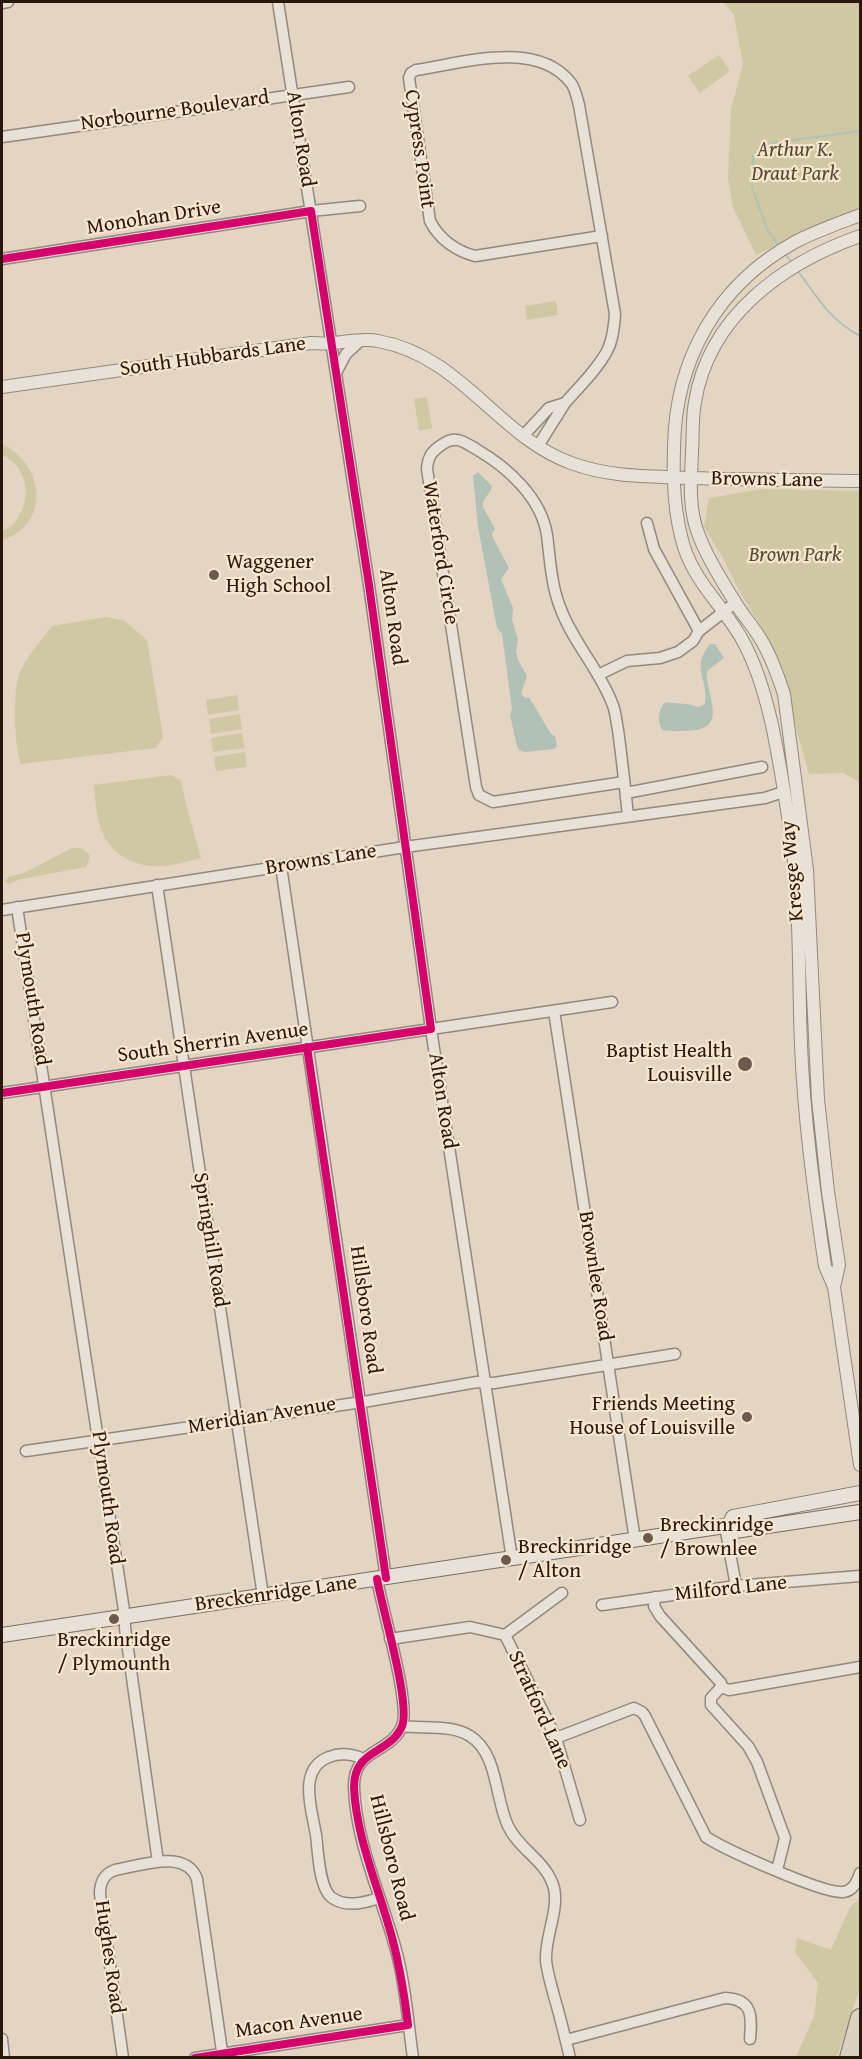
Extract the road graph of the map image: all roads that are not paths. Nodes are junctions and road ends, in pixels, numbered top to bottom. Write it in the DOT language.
graph roads {
  1 [pos="8,2"];
  2 [pos="278,2"];
  3 [pos="2,3"];
  4 [pos="349,87"];
  5 [pos="292,94"];
  6 [pos="2,137"];
  7 [pos="360,206"];
  8 [pos="311,211"];
  9 [pos="861,215"];
  10 [pos="861,236"];
  11 [pos="602,237"];
  12 [pos="2,259"];
  13 [pos="361,340"];
  14 [pos="332,344"];
  15 [pos="337,372"];
  16 [pos="2,387"];
  17 [pos="565,403"];
  18 [pos="523,436"];
  19 [pos="538,446"];
  20 [pos="673,478"];
  21 [pos="690,478"];
  22 [pos="860,481"];
  23 [pos="647,523"];
  24 [pos="735,603"];
  25 [pos="723,612"];
  26 [pos="699,631"];
  27 [pos="598,675"];
  28 [pos="762,767"];
  29 [pos="625,788"];
  30 [pos="783,792"];
  31 [pos="628,816"];
  32 [pos="405,847"];
  33 [pos="281,866"];
  34 [pos="157,885"];
  35 [pos="17,908"];
  36 [pos="2,910"];
  37 [pos="612,1002"];
  38 [pos="554,1011"];
  39 [pos="431,1029"];
  40 [pos="307,1047"];
  41 [pos="184,1065"];
  42 [pos="46,1087"];
  43 [pos="2,1094"];
  44 [pos="834,1287"];
  45 [pos="675,1354"];
  46 [pos="608,1366"];
  47 [pos="485,1382"];
  48 [pos="361,1401"];
  49 [pos="237,1420"];
  50 [pos="99,1441"];
  51 [pos="26,1451"];
  52 [pos="861,1465"];
  53 [pos="861,1493"];
  54 [pos="861,1512"];
  55 [pos="727,1526"];
  56 [pos="635,1540"];
  57 [pos="512,1559"];
  58 [pos="861,1576"];
  59 [pos="382,1579"];
  60 [pos="736,1586"];
  61 [pos="562,1593"];
  62 [pos="263,1596"];
  63 [pos="655,1598"];
  64 [pos="602,1605"];
  65 [pos="125,1617"];
  66 [pos="2,1635"];
  67 [pos="506,1635"];
  68 [pos="390,1639"];
  69 [pos="861,1667"];
  70 [pos="721,1687"];
  71 [pos="402,1726"];
  72 [pos="556,1738"];
  73 [pos="364,1759"];
  74 [pos="580,1820"];
  75 [pos="158,1862"];
  76 [pos="777,1870"];
  77 [pos="861,1873"];
  78 [pos="379,1898"];
  79 [pos="861,2018"];
  80 [pos="408,2025"];
  81 [pos="2,2039"];
  82 [pos="750,2039"];
  83 [pos="566,2040"];
  84 [pos="222,2055"];
  85 [pos="4,2058"];
  86 [pos="123,2058"];
  87 [pos="195,2058"];
  88 [pos="413,2058"];
  89 [pos="570,2058"];
  90 [pos="849,2058"];
  1 -- 3 [label="street"];
  2 -- 5 [label="street, Alton Road"];
  4 -- 5 [label="street, Norbourne Boulevard"];
  5 -- 6 [label="street, Norbourne Boulevard"];
  5 -- 8 [label="street, Alton Road"];
  7 -- 8 [label="street, Monohan Drive"];
  8 -- 12 [label="street, Monohan Drive"];
  8 -- 14 [label="street, Alton Road"];
  9 -- 20 [label="street, Kresge Way"];
  10 -- 21 [label="street, Kresge Way"];
  11 -- 11 [label="street, Cypress Point"];
  11 -- 17 [label="street, Cypress Point"];
  13 -- 14 [label="street, South Hubbards Lane"];
  13 -- 15 [label="street"];
  13 -- 18 [label="street, South Hubbards Lane"];
  14 -- 15 [label="street, Alton Road"];
  14 -- 16 [label="street, South Hubbards Lane"];
  15 -- 32 [label="street, Alton Road"];
  17 -- 18 [label="street, Cypress Point"];
  17 -- 19 [label="street, Cypress Point"];
  18 -- 19 [label="street, South Hubbards Lane"];
  19 -- 20 [label="street, South Hubbards Lane"];
  20 -- 21 [label="street, Browns Lane"];
  20 -- 25 [label="street, Kresge Way"];
  21 -- 22 [label="street, Browns Lane"];
  21 -- 24 [label="street, Kresge Way"];
  23 -- 26 [label="street"];
  24 -- 25 [label="street"];
  24 -- 44 [label="street, Kresge Way"];
  25 -- 26 [label="street"];
  25 -- 30 [label="street, Kresge Way"];
  26 -- 27 [label="street"];
  27 -- 29 [label="street, Waterford Circle"];
  27 -- 29 [label="street, Waterford Circle"];
  28 -- 29 [label="street"];
  29 -- 31 [label="street, Waterford Circle"];
  30 -- 31 [label="street, Browns Lane"];
  30 -- 44 [label="street, Kresge Way"];
  31 -- 32 [label="street, Browns Lane"];
  32 -- 33 [label="street, Browns Lane"];
  32 -- 39 [label="street, Alton Road"];
  33 -- 34 [label="street, Browns Lane"];
  33 -- 40 [label="street, Hillsboro Road"];
  34 -- 35 [label="street, Browns Lane"];
  34 -- 41 [label="street, Springhill Road"];
  35 -- 36 [label="street, Browns Lane"];
  35 -- 42 [label="street, Plymouth Road"];
  37 -- 38 [label="street, South Sherrin Avenue"];
  38 -- 39 [label="street, South Sherrin Avenue"];
  38 -- 46 [label="street, Brownlee Road"];
  39 -- 40 [label="street, South Sherrin Avenue"];
  39 -- 47 [label="street, Alton Road"];
  40 -- 41 [label="street, South Sherrin Avenue"];
  40 -- 48 [label="street, Hillsboro Road"];
  41 -- 42 [label="street, South Sherrin Avenue"];
  41 -- 49 [label="street, Springhill Road"];
  42 -- 43 [label="street, South Sherrin Avenue"];
  42 -- 50 [label="street, Plymouth Road"];
  44 -- 52 [label="street, Kresge Way"];
  45 -- 46 [label="street, Meridian Avenue"];
  46 -- 47 [label="street, Meridian Avenue"];
  46 -- 56 [label="street, Brownlee Road"];
  47 -- 48 [label="street, Meridian Avenue"];
  47 -- 57 [label="street, Alton Road"];
  48 -- 49 [label="street, Meridian Avenue"];
  48 -- 59 [label="street, Hillsboro Road"];
  49 -- 50 [label="street, Meridian Avenue"];
  49 -- 62 [label="street, Springhill Road"];
  50 -- 51 [label="street, Meridian Avenue"];
  50 -- 65 [label="street, Plymouth Road"];
  53 -- 55 [label="main road, Breckenridge Lane"];
  54 -- 55 [label="main road, Breckenridge Lane"];
  55 -- 56 [label="main road, Breckenridge Lane"];
  55 -- 60 [label="street"];
  56 -- 57 [label="main road, Breckenridge Lane"];
  57 -- 59 [label="main road, Breckenridge Lane"];
  58 -- 60 [label="street, Milford Lane"];
  59 -- 62 [label="main road, Breckenridge Lane"];
  59 -- 68 [label="street, Hillsboro Road"];
  60 -- 63 [label="street, Milford Lane"];
  61 -- 67 [label="street"];
  62 -- 65 [label="main road, Breckenridge Lane"];
  63 -- 64 [label="street, Milford Lane"];
  63 -- 70 [label="street"];
  65 -- 66 [label="main road, Breckenridge Lane"];
  65 -- 75 [label="street, Plymouth Road"];
  67 -- 68 [label="street"];
  67 -- 72 [label="street, Stratford Lane"];
  68 -- 71 [label="street, Hillsboro Road"];
  69 -- 70 [label="street"];
  70 -- 76 [label="street"];
  71 -- 73 [label="street"];
  71 -- 83 [label="street"];
  72 -- 74 [label="street, Stratford Lane"];
  72 -- 76 [label="street"];
  73 -- 78 [label="street, Hillsboro Road"];
  73 -- 78 [label="street"];
  75 -- 84 [label="street"];
  75 -- 86 [label="street, Hughes Road"];
  76 -- 77 [label="street"];
  78 -- 80 [label="street, Hillsboro Road"];
  79 -- 90 [label="highway"];
  80 -- 84 [label="street, Macon Avenue"];
  80 -- 88 [label="street, Hillsboro Road"];
  81 -- 85 [label="street"];
  82 -- 83 [label="street"];
  83 -- 89 [label="street"];
  84 -- 87 [label="street, Macon Avenue"];
}
